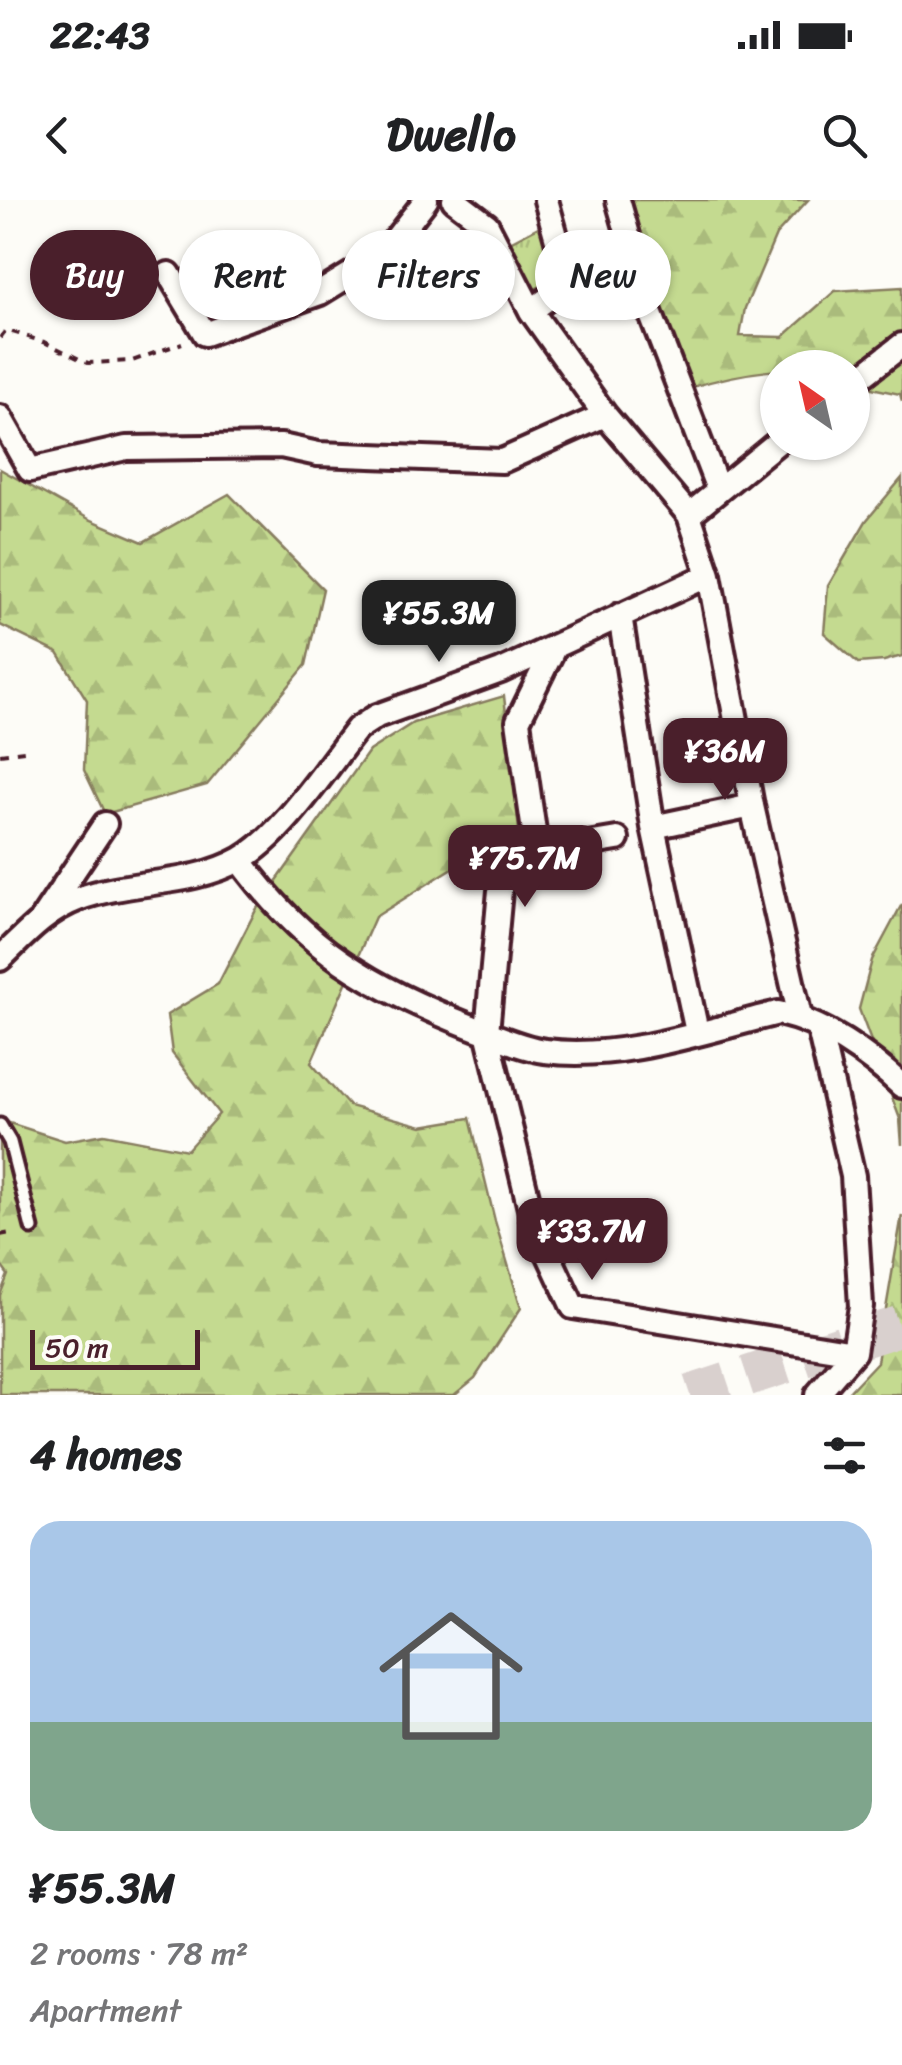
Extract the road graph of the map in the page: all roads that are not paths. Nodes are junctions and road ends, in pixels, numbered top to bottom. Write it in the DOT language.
graph roads {
  1 [pos="426,200"];
  2 [pos="454,200"];
  3 [pos="546,200"];
  4 [pos="618,200"];
  5 [pos="169,274"];
  6 [pos="532,310"];
  7 [pos="902,345"];
  8 [pos="870,370"];
  9 [pos="605,416"];
  10 [pos="0,417"];
  11 [pos="760,456"];
  12 [pos="718,489"];
  13 [pos="689,516"];
  14 [pos="708,575"];
  15 [pos="620,615"];
  16 [pos="555,646"];
  17 [pos="752,806"];
  18 [pos="105,824"];
  19 [pos="652,826"];
  20 [pos="617,838"];
  21 [pos="537,852"];
  22 [pos="240,860"];
  23 [pos="41,920"];
  24 [pos="0,959"];
  25 [pos="809,1023"];
  26 [pos="487,1032"];
  27 [pos="697,1032"];
  28 [pos="902,1086"];
  29 [pos="0,1125"];
  30 [pos="32,1228"];
  31 [pos="854,1352"];
  32 [pos="817,1395"];
  1 -- 5 [label="street"];
  2 -- 6 [label="street"];
  3 -- 6 [label="street"];
  4 -- 12 [label="street"];
  6 -- 9 [label="street"];
  7 -- 8 [label="street"];
  9 -- 10 [label="street"];
  9 -- 13 [label="street"];
  11 -- 12 [label="street"];
  12 -- 13 [label="street"];
  13 -- 14 [label="street"];
  14 -- 15 [label="street"];
  14 -- 17 [label="street"];
  15 -- 16 [label="street"];
  15 -- 19 [label="street"];
  16 -- 21 [label="street"];
  16 -- 22 [label="street"];
  17 -- 19 [label="street"];
  17 -- 25 [label="street"];
  18 -- 23 [label="street"];
  19 -- 27 [label="street"];
  20 -- 21 [label="street"];
  21 -- 26 [label="street"];
  22 -- 23 [label="street"];
  22 -- 26 [label="street"];
  23 -- 24 [label="street"];
  25 -- 27 [label="street"];
  25 -- 28 [label="street"];
  25 -- 31 [label="street"];
  26 -- 27 [label="street"];
  26 -- 31 [label="street"];
  29 -- 30 [label="lane"];
  31 -- 32 [label="street"];
}
